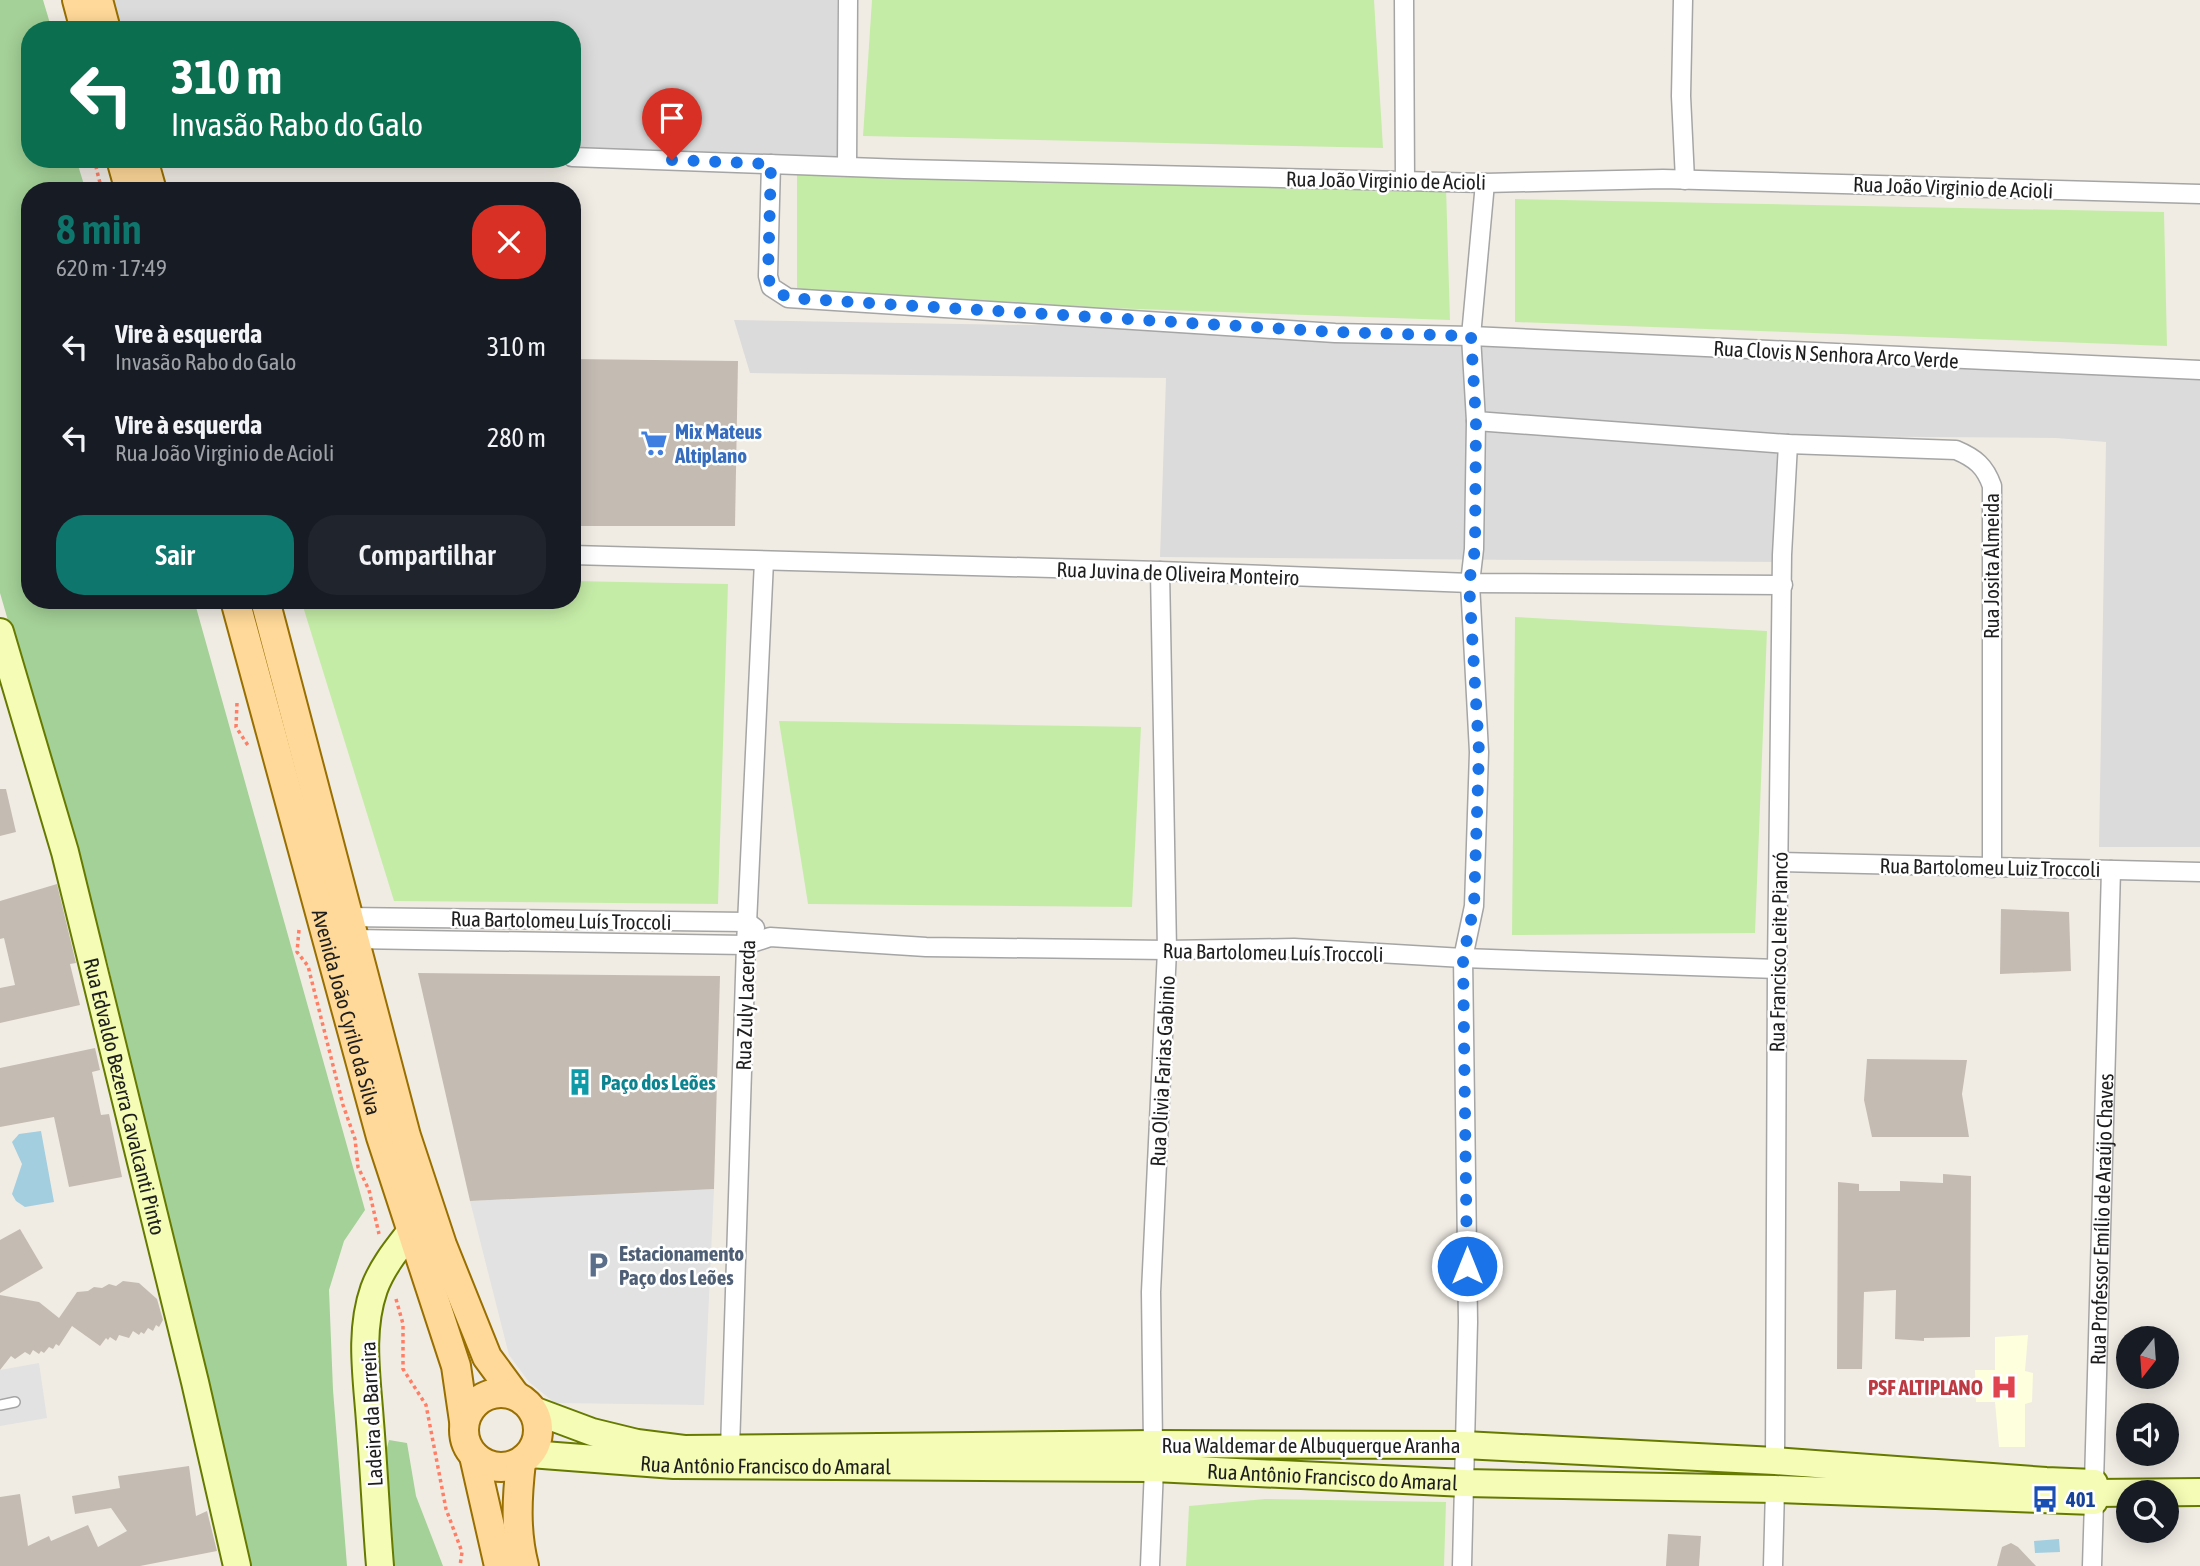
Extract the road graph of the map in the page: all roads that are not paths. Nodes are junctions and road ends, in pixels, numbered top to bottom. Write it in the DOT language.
graph roads {
  1 [pos="77,0"];
  2 [pos="98,0"];
  3 [pos="848,0"];
  4 [pos="1404,0"];
  5 [pos="1683,0"];
  6 [pos="83,21"];
  7 [pos="104,21"];
  8 [pos="581,157"];
  9 [pos="771,164"];
  10 [pos="847,166"];
  11 [pos="1685,180"];
  12 [pos="1405,181"];
  13 [pos="1485,183"];
  14 [pos="2200,194"];
  15 [pos="1471,336"];
  16 [pos="2200,370"];
  17 [pos="1476,421"];
  18 [pos="1788,444"];
  19 [pos="581,555"];
  20 [pos="764,561"];
  21 [pos="1160,571"];
  22 [pos="1469,583"];
  23 [pos="1783,585"];
  24 [pos="237,609"];
  25 [pos="267,609"];
  26 [pos="0,632"];
  27 [pos="1780,862"];
  28 [pos="1993,867"];
  29 [pos="2111,870"];
  30 [pos="2200,872"];
  31 [pos="747,922"];
  32 [pos="350,928"];
  33 [pos="769,937"];
  34 [pos="746,945"];
  35 [pos="1167,950"];
  36 [pos="1463,958"];
  37 [pos="1777,968"];
  38 [pos="411,1231"];
  39 [pos="15,1402"];
  40 [pos="524,1402"];
  41 [pos="0,1405"];
  42 [pos="464,1421"];
  43 [pos="1464,1446"];
  44 [pos="730,1449"];
  45 [pos="474,1456"];
  46 [pos="1154,1456"];
  47 [pos="525,1458"];
  48 [pos="1774,1461"];
  49 [pos="1465,1483"];
  50 [pos="1775,1489"];
  51 [pos="2094,1492"];
  52 [pos="2200,1492"];
  53 [pos="237,1566"];
  54 [pos="380,1566"];
  55 [pos="499,1566"];
  56 [pos="524,1566"];
  57 [pos="1150,1566"];
  58 [pos="1462,1566"];
  59 [pos="1773,1566"];
  60 [pos="2092,1566"];
  1 -- 6 [label="main road"];
  2 -- 7 [label="main road"];
  3 -- 10 [label="street"];
  4 -- 12 [label="street"];
  5 -- 11 [label="street"];
  8 -- 9 [label="street, Rua João Virginio de Acioli"];
  9 -- 10 [label="street, Rua João Virginio de Acioli"];
  9 -- 15 [label="street, Rua Clovis N Senhora Arco Verde"];
  10 -- 12 [label="street, Rua João Virginio de Acioli"];
  11 -- 13 [label="street, Rua João Virginio de Acioli"];
  11 -- 14 [label="street, Rua João Virginio de Acioli"];
  12 -- 13 [label="street, Rua João Virginio de Acioli"];
  13 -- 15 [label="street"];
  15 -- 16 [label="street, Rua Clovis N Senhora Arco Verde"];
  15 -- 17 [label="street"];
  17 -- 18 [label="street"];
  17 -- 22 [label="street"];
  18 -- 23 [label="street, Rua Francisco Leite Piancó"];
  18 -- 28 [label="street, Rua Josita Almeida"];
  19 -- 20 [label="street, Rua Juvina de Oliveira Monteiro"];
  20 -- 21 [label="street, Rua Juvina de Oliveira Monteiro"];
  20 -- 31 [label="street, Rua Zuly Lacerda"];
  21 -- 22 [label="street, Rua Juvina de Oliveira Monteiro"];
  21 -- 35 [label="street, Rua Olivia Farias Gabinio"];
  22 -- 23 [label="street, Rua Juvina de Oliveira Monteiro"];
  22 -- 36 [label="street"];
  23 -- 27 [label="street, Rua Francisco Leite Piancó"];
  24 -- 38 [label="main road, Avenida João Cyrilo da Silva"];
  25 -- 32 [label="main road, Avenida João Cyrilo da Silva"];
  26 -- 53 [label="street, Rua Edvaldo Bezerra Cavalcanti Pinto"];
  27 -- 28 [label="street, Rua Bartolomeu Luiz Troccoli"];
  27 -- 37 [label="street, Rua Francisco Leite Piancó"];
  28 -- 29 [label="street, Rua Bartolomeu Luiz Troccoli"];
  29 -- 30 [label="street, Rua Bartolomeu Luiz Troccoli"];
  29 -- 51 [label="street, Rua Professor Emílio de Araújo Chaves"];
  31 -- 32 [label="street, Rua Bartolomeu Luís Troccoli"];
  31 -- 33 [label="street"];
  31 -- 34 [label="street, Rua Zuly Lacerda"];
  32 -- 34 [label="street, Rua Bartolomeu Luís Troccoli"];
  32 -- 40 [label="main road, Avenida João Cyrilo da Silva"];
  33 -- 34 [label="street, Rua Bartolomeu Luís Troccoli"];
  33 -- 35 [label="street, Rua Bartolomeu Luís Troccoli"];
  34 -- 44 [label="street, Rua Zuly Lacerda"];
  35 -- 36 [label="street, Rua Bartolomeu Luís Troccoli"];
  35 -- 46 [label="street, Rua Olivia Farias Gabinio"];
  36 -- 37 [label="street, Rua Bartolomeu Luís Troccoli"];
  36 -- 43 [label="street"];
  37 -- 48 [label="street, Rua Francisco Leite Piancó"];
  38 -- 42 [label="main road, Avenida João Cyrilo da Silva"];
  38 -- 54 [label="street, Ladeira da Barreira"];
  39 -- 41 [label="lane"];
  40 -- 42 [label="main road"];
  40 -- 44 [label="street, Rua Waldemar de Albuquerque Aranha"];
  40 -- 47 [label="main road"];
  42 -- 45 [label="main road"];
  43 -- 46 [label="street, Rua Waldemar de Albuquerque Aranha"];
  43 -- 48 [label="street, Rua Waldemar de Albuquerque Aranha"];
  43 -- 49 [label="street"];
  44 -- 46 [label="street, Rua Waldemar de Albuquerque Aranha"];
  45 -- 47 [label="main road"];
  45 -- 55 [label="main road"];
  46 -- 47 [label="street, Rua Antônio Francisco do Amaral"];
  46 -- 49 [label="street, Rua Antônio Francisco do Amaral"];
  46 -- 57 [label="street, Rua Olivia Farias Gabinio"];
  47 -- 56 [label="main road"];
  48 -- 51 [label="street, Rua Waldemar de Albuquerque Aranha"];
  49 -- 50 [label="street, Rua Antônio Francisco do Amaral"];
  49 -- 58 [label="street"];
  50 -- 51 [label="street, Rua Antônio Francisco do Amaral"];
  50 -- 59 [label="street"];
  51 -- 52 [label="street"];
  51 -- 60 [label="street, Rua Professor Emílio de Araújo Chaves"];
}
